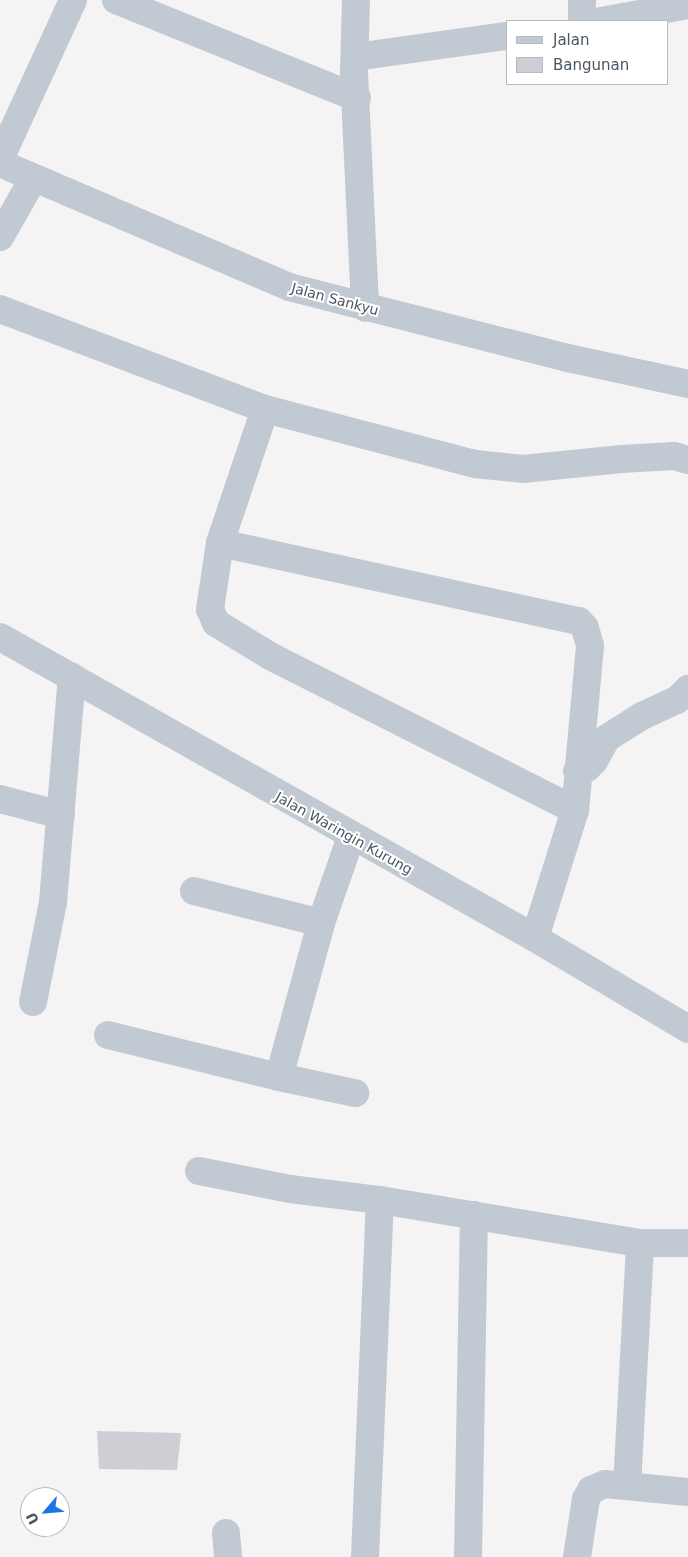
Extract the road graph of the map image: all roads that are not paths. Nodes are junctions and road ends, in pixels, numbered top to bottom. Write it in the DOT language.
graph roads {
  1 [pos="73,0"];
  2 [pos="116,0"];
  3 [pos="356,0"];
  4 [pos="582,0"];
  5 [pos="688,5"];
  6 [pos="582,20"];
  7 [pos="606,20"];
  8 [pos="506,36"];
  9 [pos="355,57"];
  10 [pos="357,98"];
  11 [pos="0,159"];
  12 [pos="0,163"];
  13 [pos="33,179"];
  14 [pos="0,237"];
  15 [pos="365,308"];
  16 [pos="0,309"];
  17 [pos="688,384"];
  18 [pos="265,409"];
  19 [pos="688,460"];
  20 [pos="220,543"];
  21 [pos="0,637"];
  22 [pos="72,677"];
  23 [pos="688,689"];
  24 [pos="577,771"];
  25 [pos="0,799"];
  26 [pos="575,810"];
  27 [pos="61,815"];
  28 [pos="351,837"];
  29 [pos="194,891"];
  30 [pos="320,922"];
  31 [pos="535,938"];
  32 [pos="33,1002"];
  33 [pos="688,1029"];
  34 [pos="108,1035"];
  35 [pos="279,1077"];
  36 [pos="355,1093"];
  37 [pos="198,1171"];
  38 [pos="380,1200"];
  39 [pos="474,1215"];
  40 [pos="640,1243"];
  41 [pos="688,1243"];
  42 [pos="628,1486"];
  43 [pos="688,1492"];
  44 [pos="365,1557"];
  45 [pos="468,1557"];
  46 [pos="577,1557"];
  1 -- 11 [label="street"];
  2 -- 10 [label="street"];
  3 -- 9 [label="street"];
  4 -- 6 [label="street"];
  5 -- 7 [label="street"];
  8 -- 9 [label="street"];
  9 -- 10 [label="street"];
  10 -- 15 [label="street"];
  12 -- 13 [label="street, Jalan Sankyu"];
  13 -- 14 [label="street"];
  13 -- 15 [label="street, Jalan Sankyu"];
  15 -- 17 [label="street, Jalan Sankyu"];
  16 -- 18 [label="street"];
  18 -- 19 [label="street"];
  18 -- 20 [label="street"];
  20 -- 24 [label="street"];
  20 -- 26 [label="street"];
  21 -- 22 [label="street, Jalan Waringin Kurung"];
  22 -- 27 [label="street"];
  22 -- 28 [label="street, Jalan Waringin Kurung"];
  23 -- 24 [label="street"];
  24 -- 26 [label="street"];
  25 -- 27 [label="street"];
  26 -- 31 [label="street"];
  27 -- 32 [label="street"];
  28 -- 30 [label="street"];
  28 -- 31 [label="street, Jalan Waringin Kurung"];
  29 -- 30 [label="street"];
  30 -- 35 [label="street"];
  31 -- 33 [label="street, Jalan Waringin Kurung"];
  34 -- 35 [label="street"];
  35 -- 36 [label="street"];
  37 -- 38 [label="street"];
  38 -- 39 [label="street"];
  38 -- 44 [label="street"];
  39 -- 40 [label="street"];
  39 -- 45 [label="street"];
  40 -- 41 [label="street"];
  40 -- 42 [label="street"];
  42 -- 43 [label="street"];
  42 -- 46 [label="street"];
}
